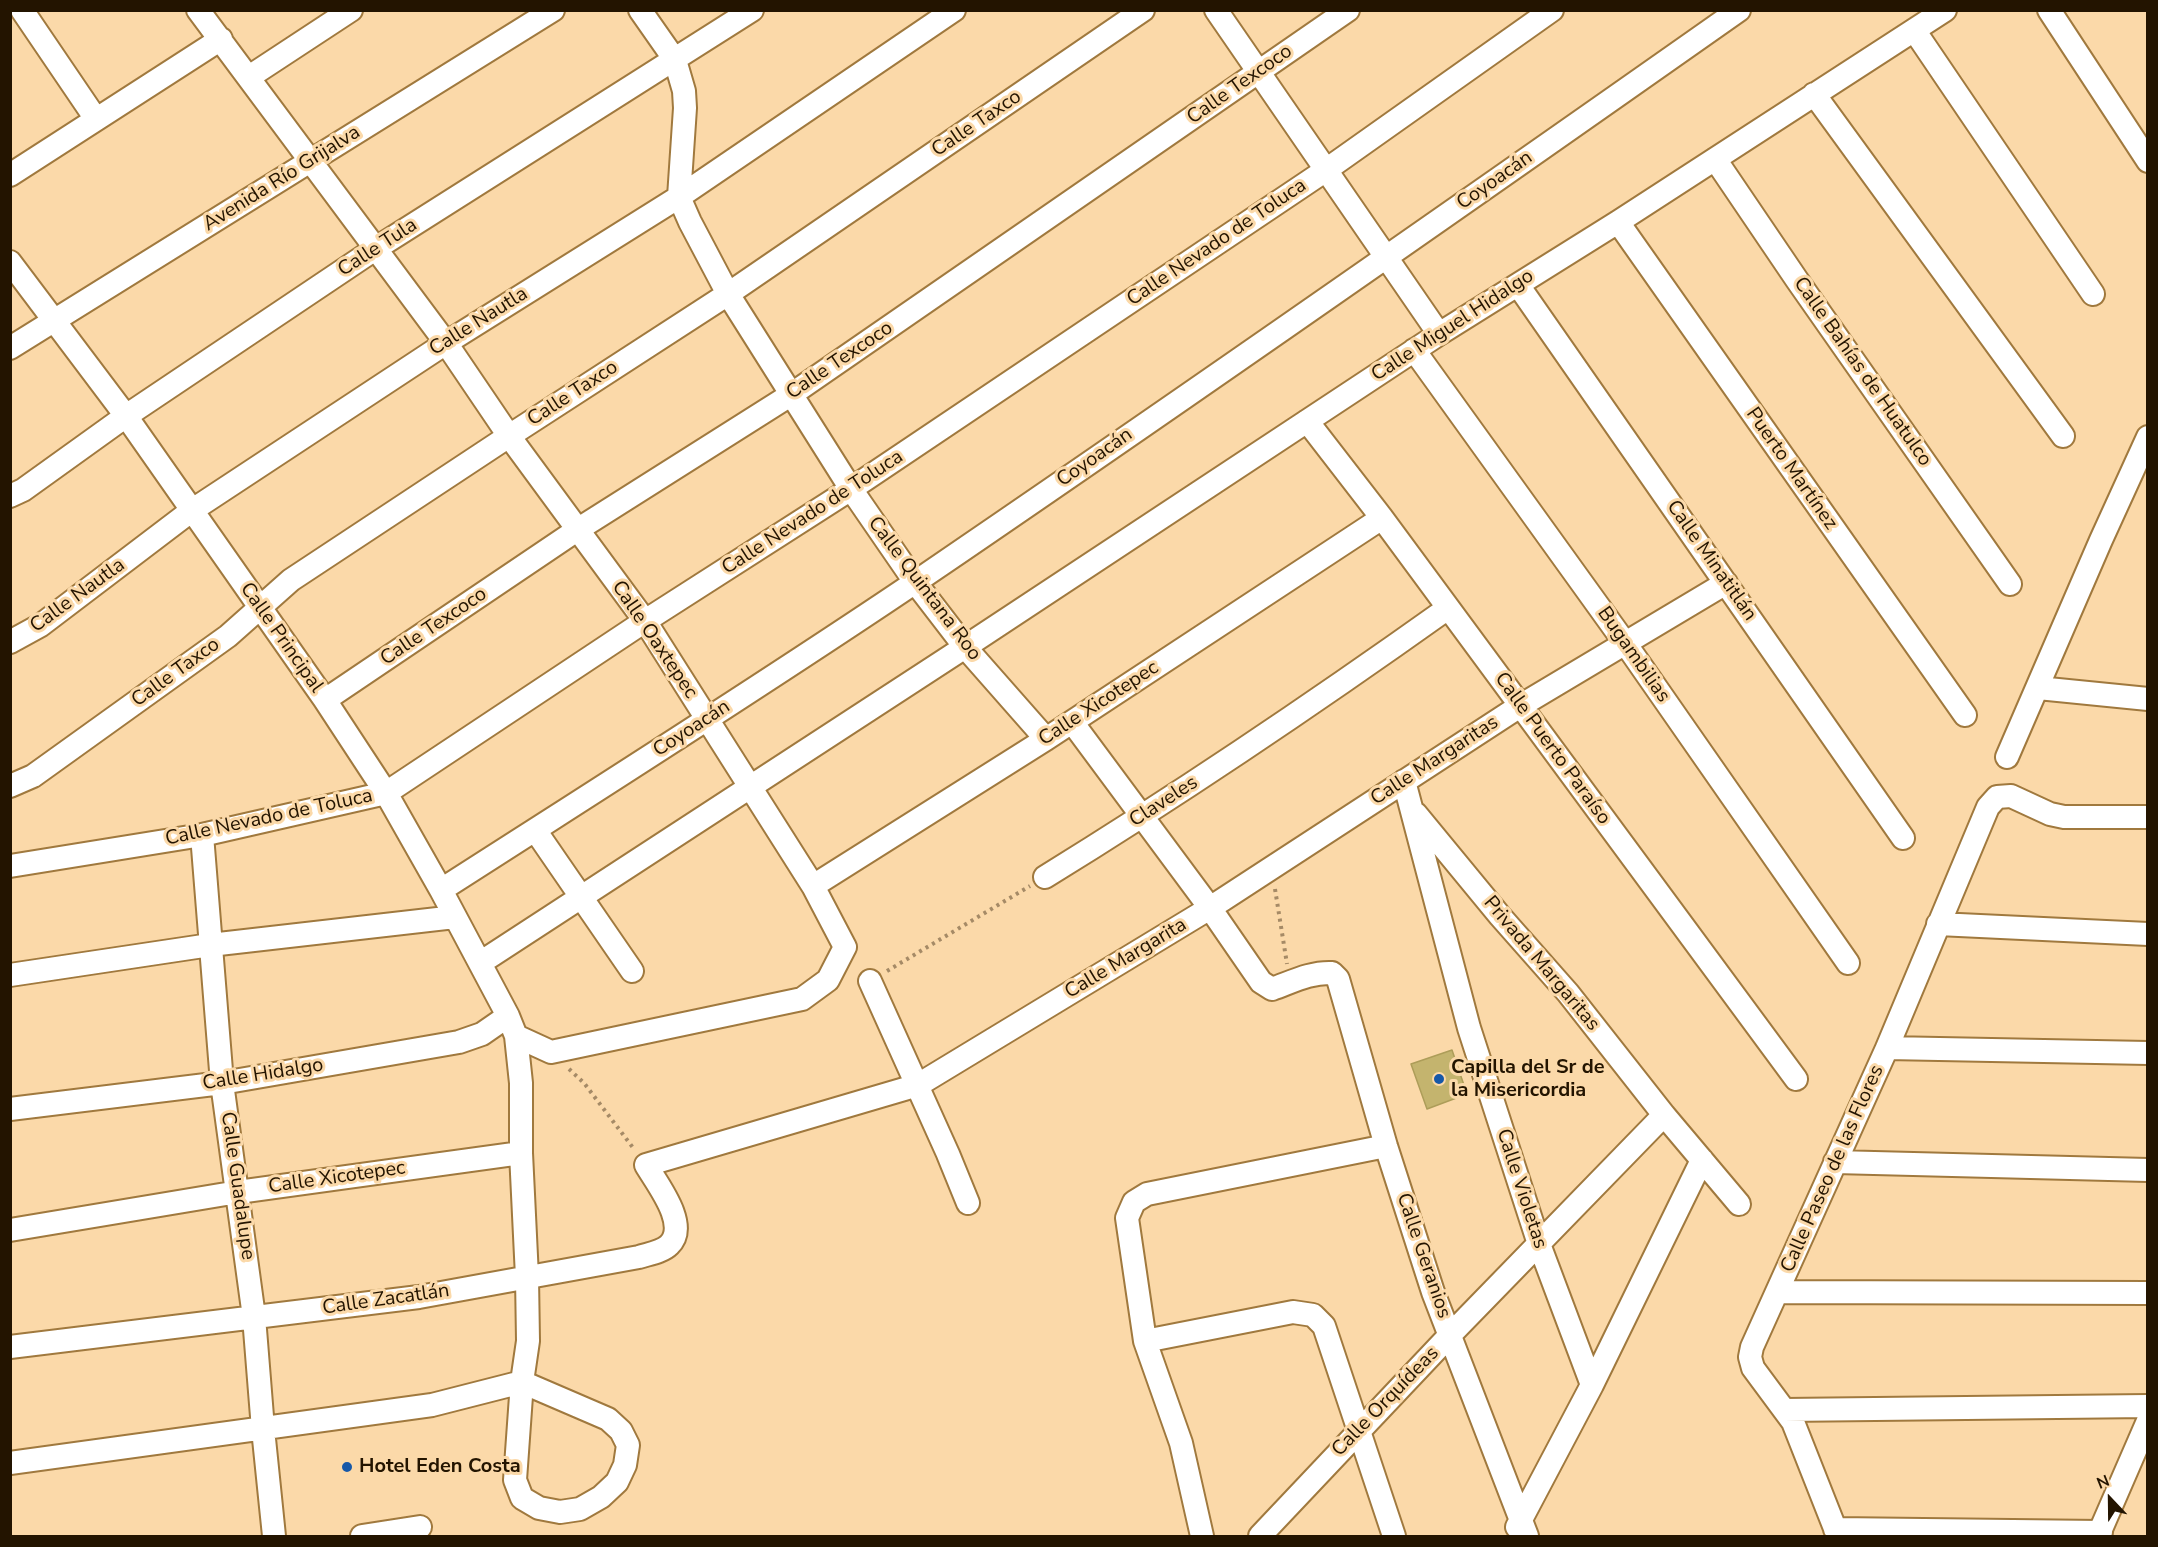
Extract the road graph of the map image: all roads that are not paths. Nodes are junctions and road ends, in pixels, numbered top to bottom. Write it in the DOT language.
graph roads {
  1 [pos="22,10"];
  2 [pos="198,10"];
  3 [pos="351,10"];
  4 [pos="553,10"];
  5 [pos="640,10"];
  6 [pos="752,10"];
  7 [pos="954,10"];
  8 [pos="1143,10"];
  9 [pos="1216,10"];
  10 [pos="1348,10"];
  11 [pos="1552,10"];
  12 [pos="1739,10"];
  13 [pos="1945,10"];
  14 [pos="2049,10"];
  15 [pos="1914,30"];
  16 [pos="221,39"];
  17 [pos="675,60"];
  18 [pos="1259,72"];
  19 [pos="249,77"];
  20 [pos="1814,94"];
  21 [pos="96,119"];
  22 [pos="1715,159"];
  23 [pos="2148,161"];
  24 [pos="311,162"];
  25 [pos="1326,170"];
  26 [pos="10,175"];
  27 [pos="679,197"];
  28 [pos="1618,222"];
  29 [pos="375,249"];
  30 [pos="1386,257"];
  31 [pos="10,262"];
  32 [pos="1518,285"];
  33 [pos="728,294"];
  34 [pos="2093,294"];
  35 [pos="54,320"];
  36 [pos="1439,334"];
  37 [pos="446,343"];
  38 [pos="10,348"];
  39 [pos="1414,350"];
  40 [pos="792,394"];
  41 [pos="126,416"];
  42 [pos="1307,421"];
  43 [pos="509,436"];
  44 [pos="2063,436"];
  45 [pos="2148,437"];
  46 [pos="851,489"];
  47 [pos="10,496"];
  48 [pos="191,511"];
  49 [pos="1382,518"];
  50 [pos="576,530"];
  51 [pos="915,582"];
  52 [pos="1726,583"];
  53 [pos="2010,584"];
  54 [pos="259,608"];
  55 [pos="1448,608"];
  56 [pos="645,621"];
  57 [pos="10,642"];
  58 [pos="1625,643"];
  59 [pos="965,647"];
  60 [pos="2038,688"];
  61 [pos="2148,699"];
  62 [pos="325,700"];
  63 [pos="1520,706"];
  64 [pos="1965,715"];
  65 [pos="708,719"];
  66 [pos="1071,722"];
  67 [pos="1046,739"];
  68 [pos="2007,757"];
  69 [pos="1404,781"];
  70 [pos="10,786"];
  71 [pos="750,788"];
  72 [pos="386,793"];
  73 [pos="1412,808"];
  74 [pos="1143,817"];
  75 [pos="2148,817"];
  76 [pos="1330,828"];
  77 [pos="535,830"];
  78 [pos="202,835"];
  79 [pos="1903,838"];
  80 [pos="10,866"];
  81 [pos="1045,877"];
  82 [pos="813,886"];
  83 [pos="441,890"];
  84 [pos="582,898"];
  85 [pos="1210,908"];
  86 [pos="455,917"];
  87 [pos="1938,924"];
  88 [pos="2148,934"];
  89 [pos="210,945"];
  90 [pos="480,963"];
  91 [pos="1848,963"];
  92 [pos="632,971"];
  93 [pos="10,975"];
  94 [pos="870,981"];
  95 [pos="512,1026"];
  96 [pos="1887,1048"];
  97 [pos="2148,1053"];
  98 [pos="1796,1079"];
  99 [pos="222,1083"];
  100 [pos="918,1085"];
  101 [pos="10,1109"];
  102 [pos="1664,1115"];
  103 [pos="1386,1146"];
  104 [pos="521,1153"];
  105 [pos="1702,1160"];
  106 [pos="1835,1162"];
  107 [pos="646,1165"];
  108 [pos="2148,1170"];
  109 [pos="238,1192"];
  110 [pos="968,1203"];
  111 [pos="1739,1204"];
  112 [pos="10,1230"];
  113 [pos="1539,1244"];
  114 [pos="527,1277"];
  115 [pos="1778,1292"];
  116 [pos="2148,1293"];
  117 [pos="254,1317"];
  118 [pos="1450,1335"];
  119 [pos="1145,1341"];
  120 [pos="10,1347"];
  121 [pos="522,1382"];
  122 [pos="1592,1385"];
  123 [pos="2148,1406"];
  124 [pos="1784,1410"];
  125 [pos="2148,1421"];
  126 [pos="263,1429"];
  127 [pos="1358,1431"];
  128 [pos="10,1462"];
  129 [pos="420,1527"];
  130 [pos="1520,1530"];
  131 [pos="1837,1533"];
  132 [pos="2099,1534"];
  133 [pos="274,1536"];
  134 [pos="362,1536"];
  135 [pos="1203,1536"];
  136 [pos="1260,1536"];
  137 [pos="1394,1536"];
  1 -- 21 [label="street"];
  2 -- 16 [label="street, Calle Oaxtepec"];
  3 -- 19 [label="street"];
  4 -- 24 [label="street, Avenida Río Grijalva"];
  5 -- 17 [label="street, Calle Quintana Roo"];
  6 -- 17 [label="street, Calle Tula"];
  7 -- 27 [label="street, Calle Nautla"];
  8 -- 33 [label="street, Calle Taxco"];
  9 -- 18 [label="street"];
  10 -- 18 [label="street, Calle Texcoco"];
  11 -- 25 [label="street, Calle Nevado de Toluca"];
  12 -- 30 [label="street, Coyoacán"];
  13 -- 15 [label="street, Calle Miguel Hidalgo"];
  14 -- 23 [label="street"];
  15 -- 20 [label="street, Calle Miguel Hidalgo"];
  15 -- 34 [label="street"];
  16 -- 19 [label="street, Calle Oaxtepec"];
  16 -- 21 [label="street"];
  17 -- 27 [label="street, Calle Quintana Roo"];
  17 -- 29 [label="street, Calle Tula"];
  18 -- 25 [label="street"];
  18 -- 40 [label="street, Calle Texcoco"];
  19 -- 24 [label="street, Calle Oaxtepec"];
  20 -- 22 [label="street, Calle Miguel Hidalgo"];
  20 -- 44 [label="street"];
  21 -- 26 [label="street"];
  22 -- 28 [label="street, Calle Miguel Hidalgo"];
  22 -- 53 [label="street, Calle Bahías de Huatulco"];
  24 -- 29 [label="street, Calle Oaxtepec"];
  24 -- 35 [label="street, Avenida Río Grijalva"];
  25 -- 30 [label="street"];
  25 -- 46 [label="street, Calle Nevado de Toluca"];
  27 -- 33 [label="street, Calle Quintana Roo"];
  27 -- 37 [label="street, Calle Nautla"];
  28 -- 32 [label="street, Calle Miguel Hidalgo"];
  28 -- 64 [label="street, Puerto Martínez"];
  29 -- 37 [label="street, Calle Oaxtepec"];
  29 -- 41 [label="street, Calle Tula"];
  30 -- 36 [label="street"];
  30 -- 51 [label="street, Coyoacán"];
  31 -- 35 [label="street, Calle Principal"];
  32 -- 36 [label="street, Calle Miguel Hidalgo"];
  32 -- 52 [label="street, Calle Minatitlán"];
  33 -- 40 [label="street, Calle Quintana Roo"];
  33 -- 43 [label="street, Calle Taxco"];
  35 -- 38 [label="street, Avenida Río Grijalva"];
  35 -- 41 [label="street, Calle Principal"];
  36 -- 39 [label="street, Calle Miguel Hidalgo"];
  37 -- 43 [label="street, Calle Oaxtepec"];
  37 -- 48 [label="street, Calle Nautla"];
  39 -- 42 [label="street, Calle Miguel Hidalgo"];
  39 -- 58 [label="street, Bugambilias"];
  40 -- 46 [label="street, Calle Quintana Roo"];
  40 -- 50 [label="street, Calle Texcoco"];
  41 -- 47 [label="street, Calle Tula"];
  41 -- 48 [label="street, Calle Principal"];
  42 -- 49 [label="street, Calle Puerto Paraíso"];
  42 -- 59 [label="street, Calle Miguel Hidalgo"];
  43 -- 50 [label="street, Calle Oaxtepec"];
  43 -- 54 [label="street, Calle Taxco"];
  45 -- 60 [label="street"];
  46 -- 51 [label="street, Calle Quintana Roo"];
  46 -- 56 [label="street, Calle Nevado de Toluca"];
  48 -- 54 [label="street, Calle Principal"];
  48 -- 57 [label="street, Calle Nautla"];
  49 -- 55 [label="street, Calle Puerto Paraíso"];
  49 -- 66 [label="street, Calle Xicotepec"];
  50 -- 56 [label="street, Calle Oaxtepec"];
  50 -- 62 [label="street, Calle Texcoco"];
  51 -- 59 [label="street, Calle Quintana Roo"];
  51 -- 65 [label="street, Coyoacán"];
  52 -- 58 [label="street, Calle Margaritas"];
  52 -- 79 [label="street, Calle Minatitlán"];
  54 -- 62 [label="street, Calle Principal"];
  54 -- 70 [label="street, Calle Taxco"];
  55 -- 63 [label="street, Calle Puerto Paraíso"];
  55 -- 74 [label="street, Claveles"];
  56 -- 65 [label="street, Calle Oaxtepec"];
  56 -- 72 [label="street, Calle Nevado de Toluca"];
  58 -- 63 [label="street, Calle Margaritas"];
  58 -- 91 [label="street, Bugambilias"];
  59 -- 67 [label="street, Calle Quintana Roo"];
  59 -- 71 [label="street, Calle Miguel Hidalgo"];
  60 -- 61 [label="street"];
  60 -- 68 [label="street"];
  62 -- 72 [label="street, Calle Principal"];
  63 -- 69 [label="street, Calle Margaritas"];
  63 -- 98 [label="street, Calle Puerto Paraíso"];
  65 -- 71 [label="street, Calle Oaxtepec"];
  65 -- 77 [label="street, Coyoacán"];
  66 -- 67 [label="street, Calle Xicotepec"];
  66 -- 74 [label="street"];
  67 -- 82 [label="street, Calle Xicotepec"];
  69 -- 73 [label="street, Calle Violetas"];
  69 -- 76 [label="street, Calle Margaritas"];
  71 -- 82 [label="street, Calle Oaxtepec"];
  71 -- 84 [label="street"];
  72 -- 78 [label="street, Calle Nevado de Toluca"];
  72 -- 83 [label="street, Calle Principal"];
  73 -- 102 [label="street, Privada Margaritas"];
  73 -- 113 [label="street, Calle Violetas"];
  74 -- 81 [label="street, Claveles"];
  74 -- 85 [label="street"];
  75 -- 87 [label="street, Calle Paseo de las Flores"];
  76 -- 85 [label="street, Calle Margarita"];
  77 -- 83 [label="street, Coyoacán"];
  77 -- 84 [label="street"];
  78 -- 80 [label="street, Calle Nevado de Toluca"];
  78 -- 89 [label="street, Calle Guadalupe"];
  82 -- 95 [label="street, Calle Oaxtepec"];
  83 -- 86 [label="street, Calle Principal"];
  84 -- 90 [label="street"];
  84 -- 92 [label="street"];
  85 -- 100 [label="street, Calle Margarita"];
  85 -- 103 [label="street, Calle Geranios"];
  86 -- 89 [label="street"];
  86 -- 90 [label="street, Calle Principal"];
  87 -- 88 [label="street"];
  87 -- 96 [label="street, Calle Paseo de las Flores"];
  89 -- 93 [label="street"];
  89 -- 99 [label="street, Calle Guadalupe"];
  90 -- 95 [label="street, Calle Principal"];
  94 -- 100 [label="street"];
  95 -- 99 [label="street, Calle Hidalgo"];
  95 -- 104 [label="street, Calle Principal"];
  96 -- 97 [label="street"];
  96 -- 106 [label="street, Calle Paseo de las Flores"];
  99 -- 101 [label="street, Calle Hidalgo"];
  99 -- 109 [label="street, Calle Guadalupe"];
  100 -- 107 [label="street, Calle Margarita"];
  100 -- 110 [label="street"];
  102 -- 105 [label="street, Privada Margaritas"];
  102 -- 113 [label="street, Calle Orquídeas"];
  103 -- 118 [label="street, Calle Geranios"];
  103 -- 119 [label="street"];
  104 -- 109 [label="street, Calle Xicotepec"];
  104 -- 114 [label="street, Calle Principal"];
  105 -- 111 [label="street, Privada Margaritas"];
  105 -- 122 [label="street"];
  106 -- 108 [label="street"];
  106 -- 115 [label="street, Calle Paseo de las Flores"];
  107 -- 114 [label="street, Calle Zacatlán"];
  109 -- 112 [label="street, Calle Xicotepec"];
  109 -- 117 [label="street, Calle Guadalupe"];
  113 -- 118 [label="street, Calle Orquídeas"];
  113 -- 122 [label="street, Calle Violetas"];
  114 -- 117 [label="street, Calle Zacatlán"];
  114 -- 121 [label="street, Calle Principal"];
  115 -- 116 [label="street"];
  115 -- 124 [label="street, Calle Paseo de las Flores"];
  117 -- 120 [label="street, Calle Zacatlán"];
  117 -- 126 [label="street, Calle Guadalupe"];
  118 -- 127 [label="street, Calle Orquídeas"];
  118 -- 130 [label="street, Calle Geranios"];
  119 -- 127 [label="street"];
  119 -- 135 [label="street"];
  121 -- 121 [label="street, Calle Principal"];
  121 -- 126 [label="street"];
  122 -- 130 [label="street"];
  123 -- 124 [label="street"];
  124 -- 131 [label="street, Calle Paseo de las Flores"];
  125 -- 132 [label="street"];
  126 -- 128 [label="street"];
  126 -- 133 [label="street, Calle Guadalupe"];
  127 -- 136 [label="street, Calle Orquídeas"];
  127 -- 137 [label="street"];
  129 -- 134 [label="street"];
  131 -- 132 [label="street"];
}
